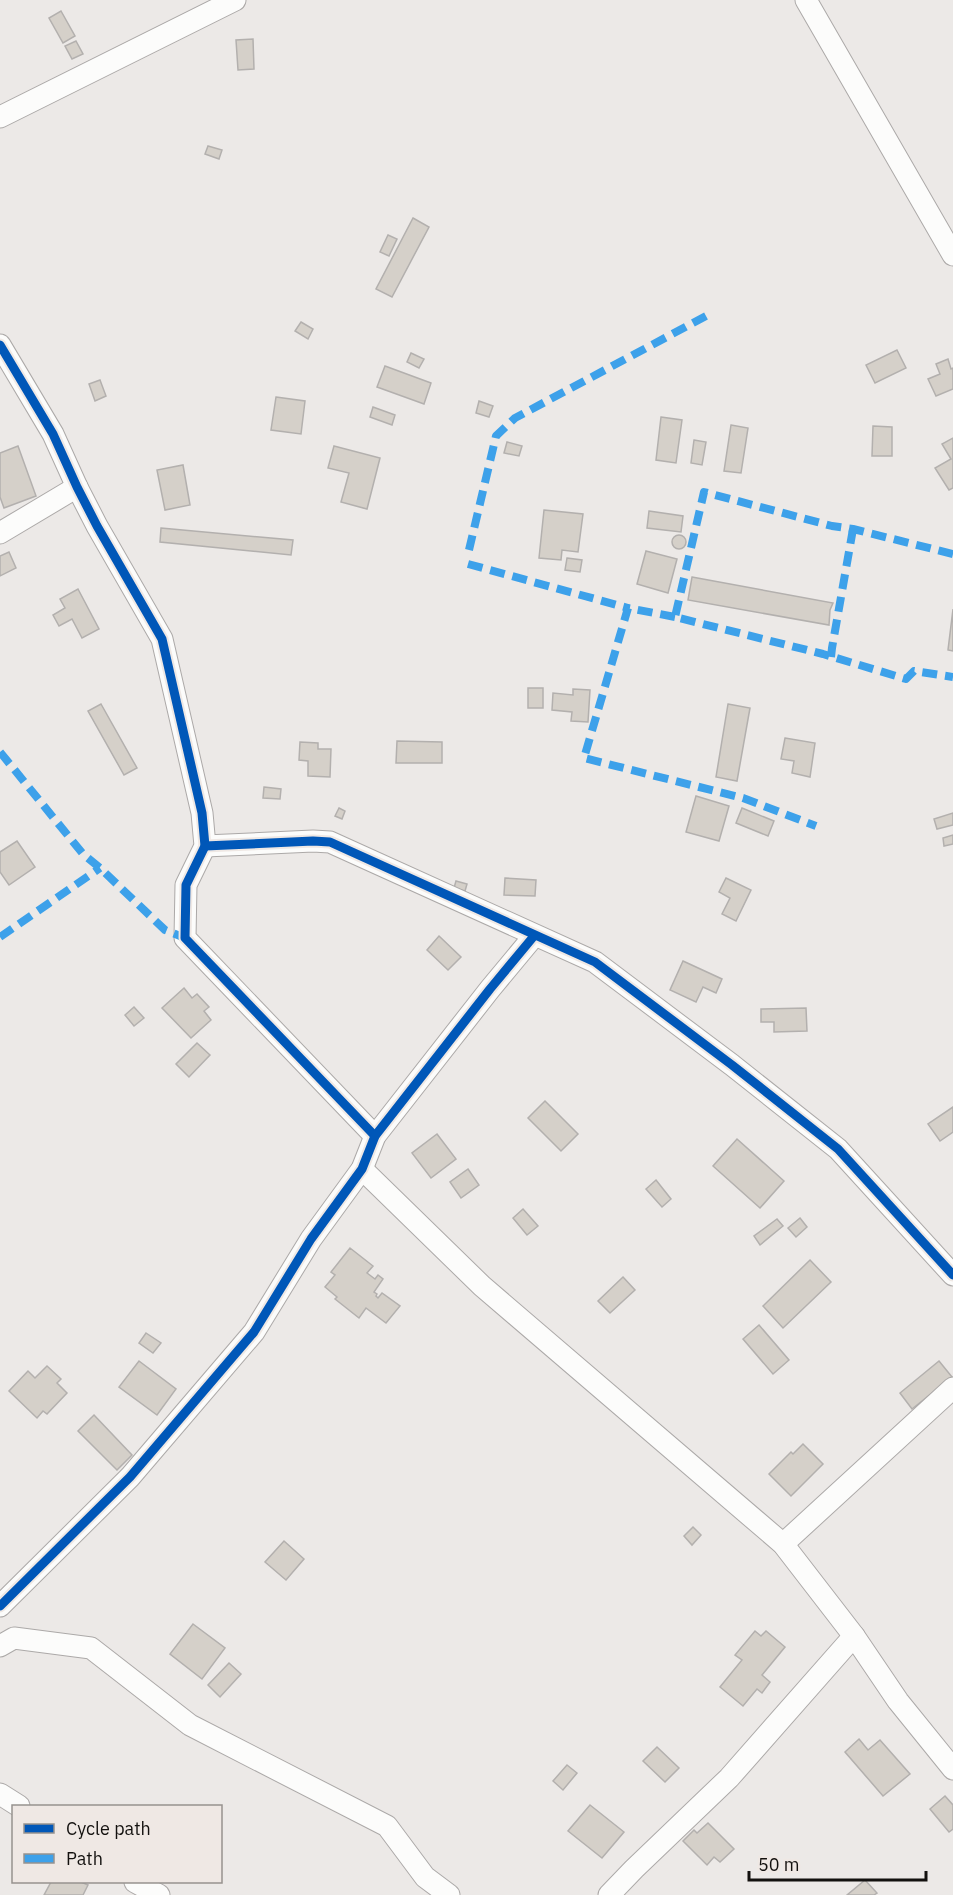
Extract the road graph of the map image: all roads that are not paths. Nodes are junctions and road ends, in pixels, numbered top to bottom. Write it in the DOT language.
graph roads {
  1 [pos="235,0"];
  2 [pos="806,0"];
  3 [pos="0,117"];
  4 [pos="953,255"];
  5 [pos="0,345"];
  6 [pos="77,487"];
  7 [pos="0,533"];
  8 [pos="205,846"];
  9 [pos="534,936"];
  10 [pos="375,1136"];
  11 [pos="362,1169"];
  12 [pos="953,1275"];
  13 [pos="953,1388"];
  14 [pos="783,1544"];
  15 [pos="0,1606"];
  16 [pos="854,1636"];
  17 [pos="0,1646"];
  18 [pos="953,1769"];
  19 [pos="0,1794"];
  20 [pos="17,1805"];
  21 [pos="138,1883"];
  22 [pos="159,1895"];
  23 [pos="449,1895"];
  24 [pos="609,1895"];
  1 -- 3 [label="street"];
  2 -- 4 [label="street"];
  5 -- 6 [label="street"];
  6 -- 7 [label="street"];
  6 -- 8 [label="street"];
  8 -- 9 [label="street"];
  8 -- 10 [label="street"];
  9 -- 10 [label="street"];
  9 -- 12 [label="street"];
  10 -- 11 [label="street"];
  11 -- 14 [label="street"];
  11 -- 15 [label="street"];
  13 -- 14 [label="street"];
  14 -- 16 [label="street"];
  16 -- 18 [label="street"];
  16 -- 24 [label="street"];
  17 -- 23 [label="street"];
  19 -- 20 [label="street"];
  21 -- 22 [label="street"];
}
